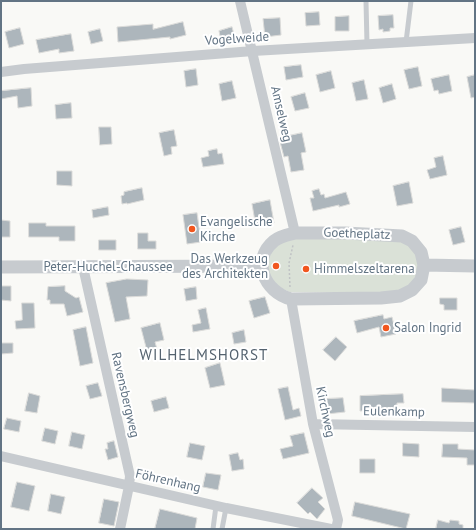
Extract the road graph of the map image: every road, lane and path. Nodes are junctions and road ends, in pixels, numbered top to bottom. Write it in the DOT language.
graph roads {
  1 [pos="240,1"];
  2 [pos="366,1"];
  3 [pos="411,1"];
  4 [pos="475,38"];
  5 [pos="406,42"];
  6 [pos="367,44"];
  7 [pos="253,51"];
  8 [pos="1,72"];
  9 [pos="294,233"];
  10 [pos="424,265"];
  11 [pos="262,266"];
  12 [pos="475,266"];
  13 [pos="1,267"];
  14 [pos="84,267"];
  15 [pos="291,298"];
  16 [pos="313,424"];
  17 [pos="475,426"];
  18 [pos="1,456"];
  19 [pos="130,486"];
  20 [pos="221,507"];
  21 [pos="120,529"];
  22 [pos="213,529"];
  23 [pos="222,529"];
  24 [pos="331,529"];
  25 [pos="336,529"];
  1 -- 7 [label="street, Amselweg"];
  2 -- 6 [label="lane"];
  3 -- 5 [label="lane"];
  4 -- 5 [label="street, Vogelweide"];
  5 -- 6 [label="street, Vogelweide"];
  6 -- 7 [label="street, Vogelweide"];
  7 -- 8 [label="street, Vogelweide"];
  7 -- 9 [label="street, Amselweg"];
  9 -- 10 [label="street, Goetheplatz"];
  9 -- 11 [label="street, Goetheplatz"];
  9 -- 15 [label="path"];
  10 -- 12 [label="street"];
  10 -- 15 [label="street"];
  11 -- 14 [label="street, Peter-Huchel-Chaussee"];
  11 -- 15 [label="street"];
  13 -- 14 [label="street, Peter-Huchel-Chaussee"];
  14 -- 19 [label="street, Ravensbergweg"];
  15 -- 16 [label="street, Kirchweg"];
  16 -- 17 [label="street, Eulenkamp"];
  16 -- 25 [label="street, Kirchweg"];
  18 -- 19 [label="street, Föhrenhang"];
  19 -- 20 [label="street, Föhrenhang"];
  19 -- 21 [label="street, Ravensbergweg"];
  20 -- 22 [label="lane"];
  20 -- 23 [label="lane"];
  20 -- 24 [label="street, Föhrenhang"];
}
